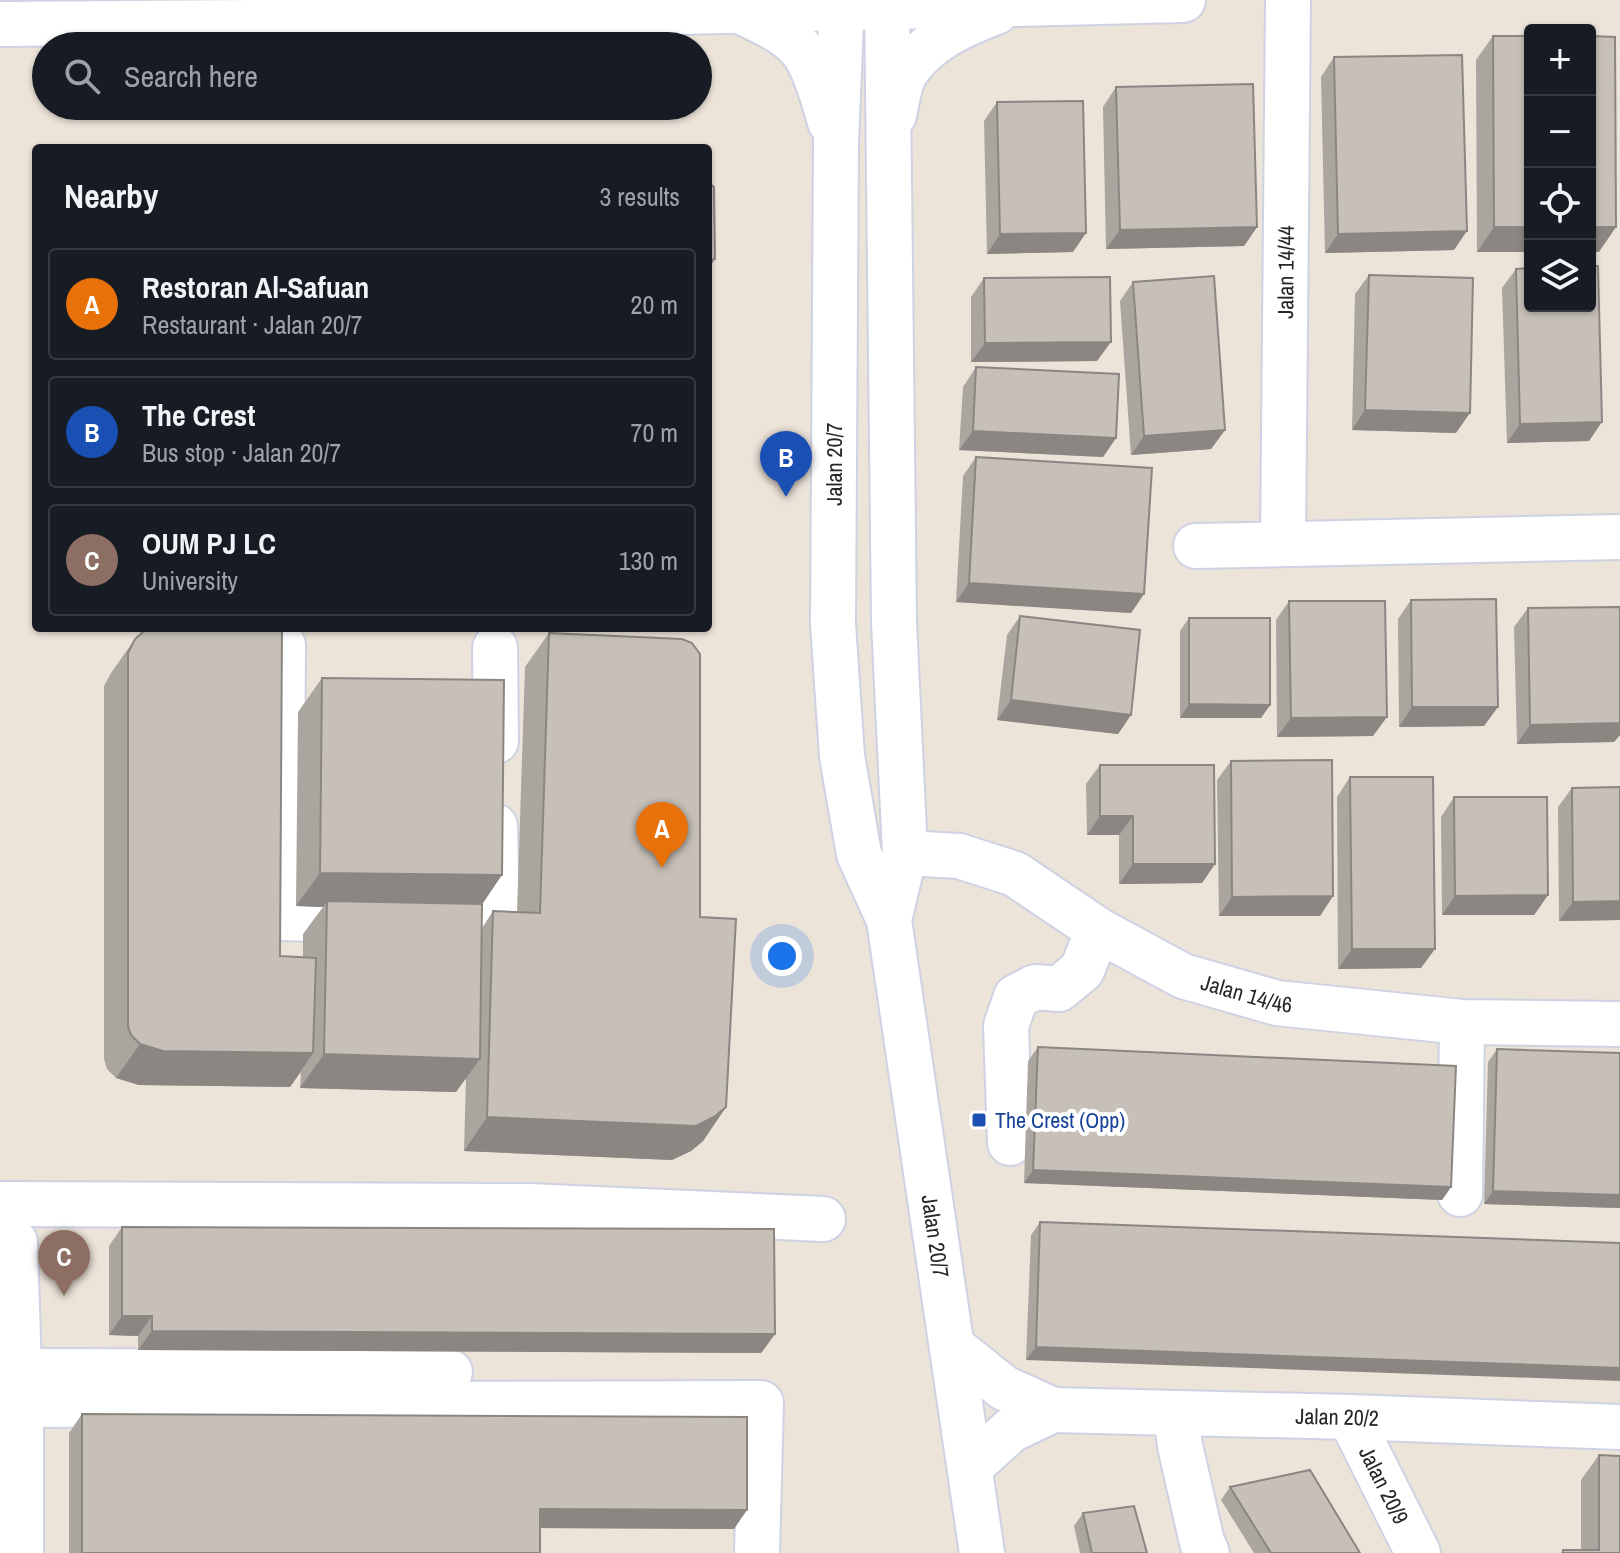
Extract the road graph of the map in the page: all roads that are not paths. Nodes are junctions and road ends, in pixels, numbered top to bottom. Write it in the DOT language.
graph roads {
  1 [pos="1183,0"];
  2 [pos="1288,0"];
  3 [pos="1020,3"];
  4 [pos="841,4"];
  5 [pos="886,4"];
  6 [pos="739,10"];
  7 [pos="0,24"];
  8 [pos="886,142"];
  9 [pos="836,143"];
  10 [pos="1620,537"];
  11 [pos="1283,544"];
  12 [pos="1196,546"];
  13 [pos="275,639"];
  14 [pos="507,641"];
  15 [pos="905,853"];
  16 [pos="889,920"];
  17 [pos="1098,930"];
  18 [pos="1462,1022"];
  19 [pos="1620,1024"];
  20 [pos="1010,1143"];
  21 [pos="1460,1194"];
  22 [pos="0,1204"];
  23 [pos="823,1219"];
  24 [pos="0,1241"];
  25 [pos="954,1348"];
  26 [pos="450,1372"];
  27 [pos="10,1388"];
  28 [pos="1053,1410"];
  29 [pos="1176,1413"];
  30 [pos="1350,1417"];
  31 [pos="1620,1427"];
  32 [pos="970,1467"];
  33 [pos="21,1553"];
  34 [pos="757,1553"];
  35 [pos="982,1553"];
  36 [pos="1207,1553"];
  37 [pos="1418,1553"];
  1 -- 3 [label="street"];
  2 -- 11 [label="street, Jalan 14/44"];
  3 -- 5 [label="street"];
  3 -- 8 [label="street"];
  4 -- 5 [label="street"];
  4 -- 6 [label="street"];
  4 -- 9 [label="street, Jalan 20/7"];
  5 -- 8 [label="street, Jalan 20/7"];
  6 -- 7 [label="street"];
  6 -- 9 [label="street"];
  8 -- 15 [label="street, Jalan 20/7"];
  9 -- 16 [label="street, Jalan 20/7"];
  10 -- 11 [label="street"];
  11 -- 12 [label="street"];
  13 -- 14 [label="street"];
  15 -- 16 [label="street, Jalan 20/7"];
  15 -- 17 [label="street, Jalan 14/46"];
  16 -- 25 [label="street, Jalan 20/7"];
  17 -- 18 [label="street, Jalan 14/46"];
  17 -- 20 [label="street"];
  18 -- 19 [label="street, Jalan 14/46"];
  18 -- 21 [label="street"];
  22 -- 23 [label="street"];
  24 -- 27 [label="street"];
  25 -- 28 [label="street, Jalan 20/2"];
  25 -- 32 [label="street, Jalan 20/7"];
  26 -- 27 [label="street"];
  27 -- 33 [label="street"];
  27 -- 34 [label="street"];
  28 -- 29 [label="street, Jalan 20/2"];
  28 -- 32 [label="street, Jalan 20/2"];
  29 -- 30 [label="street, Jalan 20/2"];
  29 -- 36 [label="street"];
  30 -- 31 [label="street, Jalan 20/2"];
  30 -- 37 [label="street, Jalan 20/9"];
  32 -- 35 [label="street, Jalan 20/7"];
}
